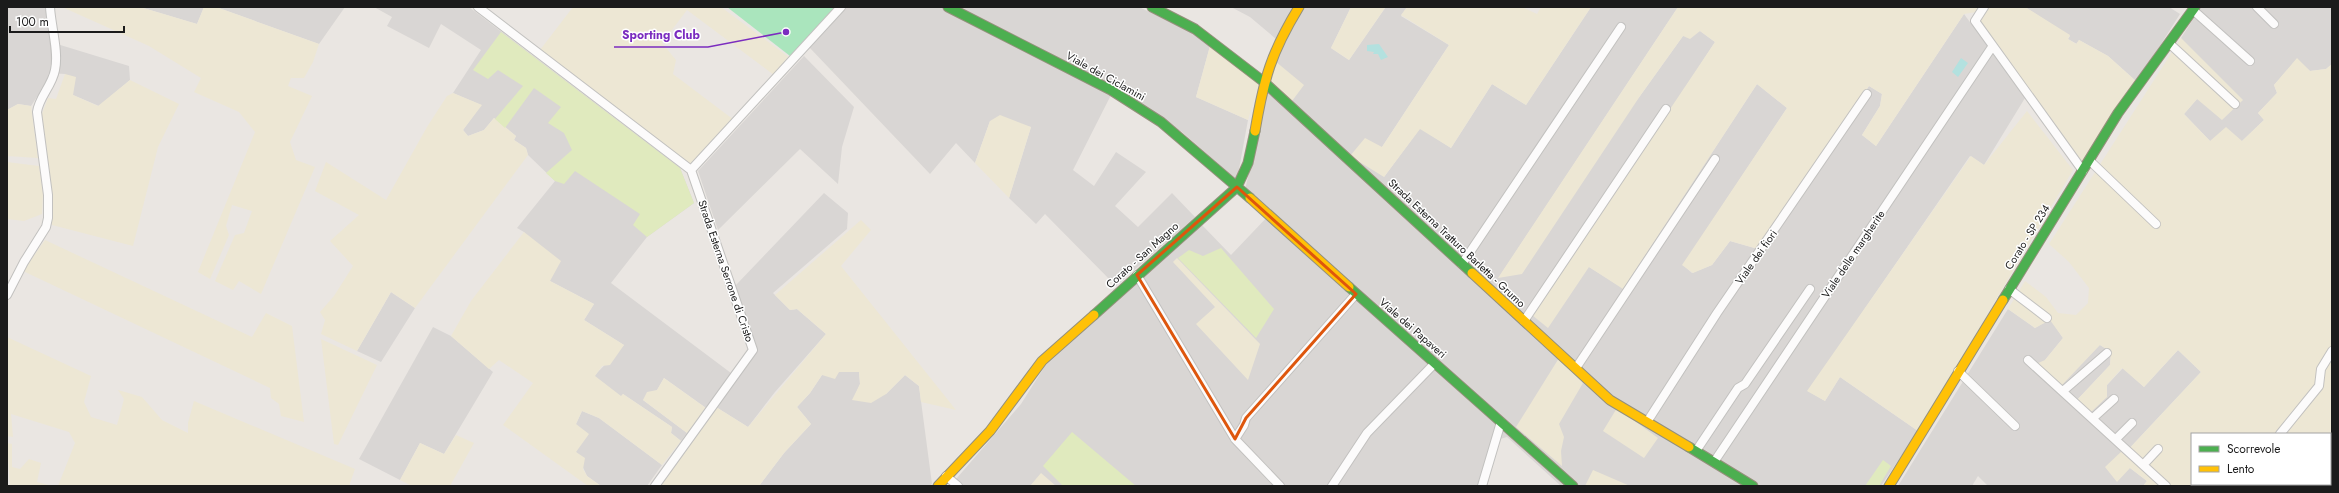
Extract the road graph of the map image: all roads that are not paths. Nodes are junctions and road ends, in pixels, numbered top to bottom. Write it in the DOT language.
graph roads {
  1 [pos="50,7"];
  2 [pos="478,7"];
  3 [pos="841,7"];
  4 [pos="948,7"];
  5 [pos="1152,7"];
  6 [pos="1300,7"];
  7 [pos="1984,7"];
  8 [pos="2257,7"];
  9 [pos="2194,8"];
  10 [pos="2274,24"];
  11 [pos="1621,27"];
  12 [pos="2170,44"];
  13 [pos="1992,46"];
  14 [pos="2250,61"];
  15 [pos="1264,82"];
  16 [pos="1867,94"];
  17 [pos="2235,104"];
  18 [pos="1666,109"];
  19 [pos="1715,159"];
  20 [pos="2089,160"];
  21 [pos="691,170"];
  22 [pos="2083,171"];
  23 [pos="1237,187"];
  24 [pos="2156,224"];
  25 [pos="1462,264"];
  26 [pos="1137,275"];
  27 [pos="1810,289"];
  28 [pos="2009,289"];
  29 [pos="1356,294"];
  30 [pos="7,295"];
  31 [pos="2047,318"];
  32 [pos="1524,321"];
  33 [pos="2332,351"];
  34 [pos="2107,353"];
  35 [pos="2028,360"];
  36 [pos="1436,363"];
  37 [pos="1576,368"];
  38 [pos="1958,372"];
  39 [pos="2063,391"];
  40 [pos="2114,399"];
  41 [pos="2093,418"];
  42 [pos="1501,422"];
  43 [pos="1647,422"];
  44 [pos="2132,424"];
  45 [pos="2016,426"];
  46 [pos="2281,433"];
  47 [pos="1235,438"];
  48 [pos="2116,439"];
  49 [pos="2158,450"];
  50 [pos="1696,451"];
  51 [pos="1714,462"];
  52 [pos="2143,464"];
  53 [pos="946,476"];
  54 [pos="655,486"];
  55 [pos="938,486"];
  56 [pos="958,486"];
  57 [pos="1280,486"];
  58 [pos="1332,486"];
  59 [pos="1482,486"];
  60 [pos="1573,486"];
  61 [pos="1753,486"];
  62 [pos="1889,486"];
  63 [pos="2166,486"];
  1 -- 30 [label="street"];
  2 -- 21 [label="street"];
  3 -- 21 [label="street"];
  4 -- 23 [label="street, Viale dei Ciclamini"];
  5 -- 15 [label="street, Strada Esterna Tratturo Barletta - Grumo"];
  6 -- 15 [label="street, Corato - San Magno"];
  7 -- 13 [label="street"];
  8 -- 10 [label="street"];
  9 -- 12 [label="street, Corato - SP 234"];
  9 -- 14 [label="street"];
  11 -- 25 [label="street"];
  12 -- 17 [label="street"];
  12 -- 20 [label="street, Corato - SP 234"];
  13 -- 22 [label="street"];
  13 -- 51 [label="street, Viale delle margherite"];
  15 -- 23 [label="street, Corato - San Magno"];
  15 -- 25 [label="street, Strada Esterna Tratturo Barletta - Grumo"];
  16 -- 43 [label="street, Viale dei fiori"];
  18 -- 32 [label="street"];
  19 -- 37 [label="street"];
  20 -- 22 [label="street, Corato - SP 234"];
  20 -- 24 [label="street"];
  21 -- 54 [label="street, Strada Esterna Serrone di Cristo"];
  22 -- 28 [label="street, Corato - SP 234"];
  23 -- 26 [label="street, Corato - San Magno"];
  23 -- 29 [label="street, Viale dei Papaveri"];
  25 -- 32 [label="street, Strada Esterna Tratturo Barletta - Grumo"];
  26 -- 47 [label="street"];
  26 -- 53 [label="street, Corato - San Magno"];
  27 -- 50 [label="street"];
  28 -- 31 [label="street"];
  28 -- 38 [label="street, Corato - SP 234"];
  29 -- 36 [label="street, Viale dei Papaveri"];
  29 -- 47 [label="street"];
  32 -- 37 [label="street, Strada Esterna Tratturo Barletta - Grumo"];
  33 -- 46 [label="street"];
  34 -- 39 [label="street"];
  35 -- 39 [label="street"];
  36 -- 42 [label="street, Viale dei Papaveri"];
  36 -- 58 [label="street"];
  37 -- 43 [label="street, Strada Esterna Tratturo Barletta - Grumo"];
  38 -- 45 [label="street"];
  38 -- 62 [label="street, Corato - SP 234"];
  39 -- 41 [label="street"];
  40 -- 41 [label="street"];
  41 -- 48 [label="street"];
  42 -- 59 [label="street"];
  42 -- 60 [label="street, Viale dei Papaveri"];
  43 -- 50 [label="street, Strada Esterna Tratturo Barletta - Grumo"];
  44 -- 48 [label="street"];
  47 -- 57 [label="street"];
  48 -- 52 [label="street"];
  49 -- 52 [label="street"];
  50 -- 51 [label="street, Strada Esterna Tratturo Barletta - Grumo"];
  51 -- 61 [label="street, Strada Esterna Tratturo Barletta - Grumo"];
  52 -- 63 [label="street"];
  53 -- 55 [label="street, Corato - San Magno"];
  53 -- 56 [label="street"];
}
